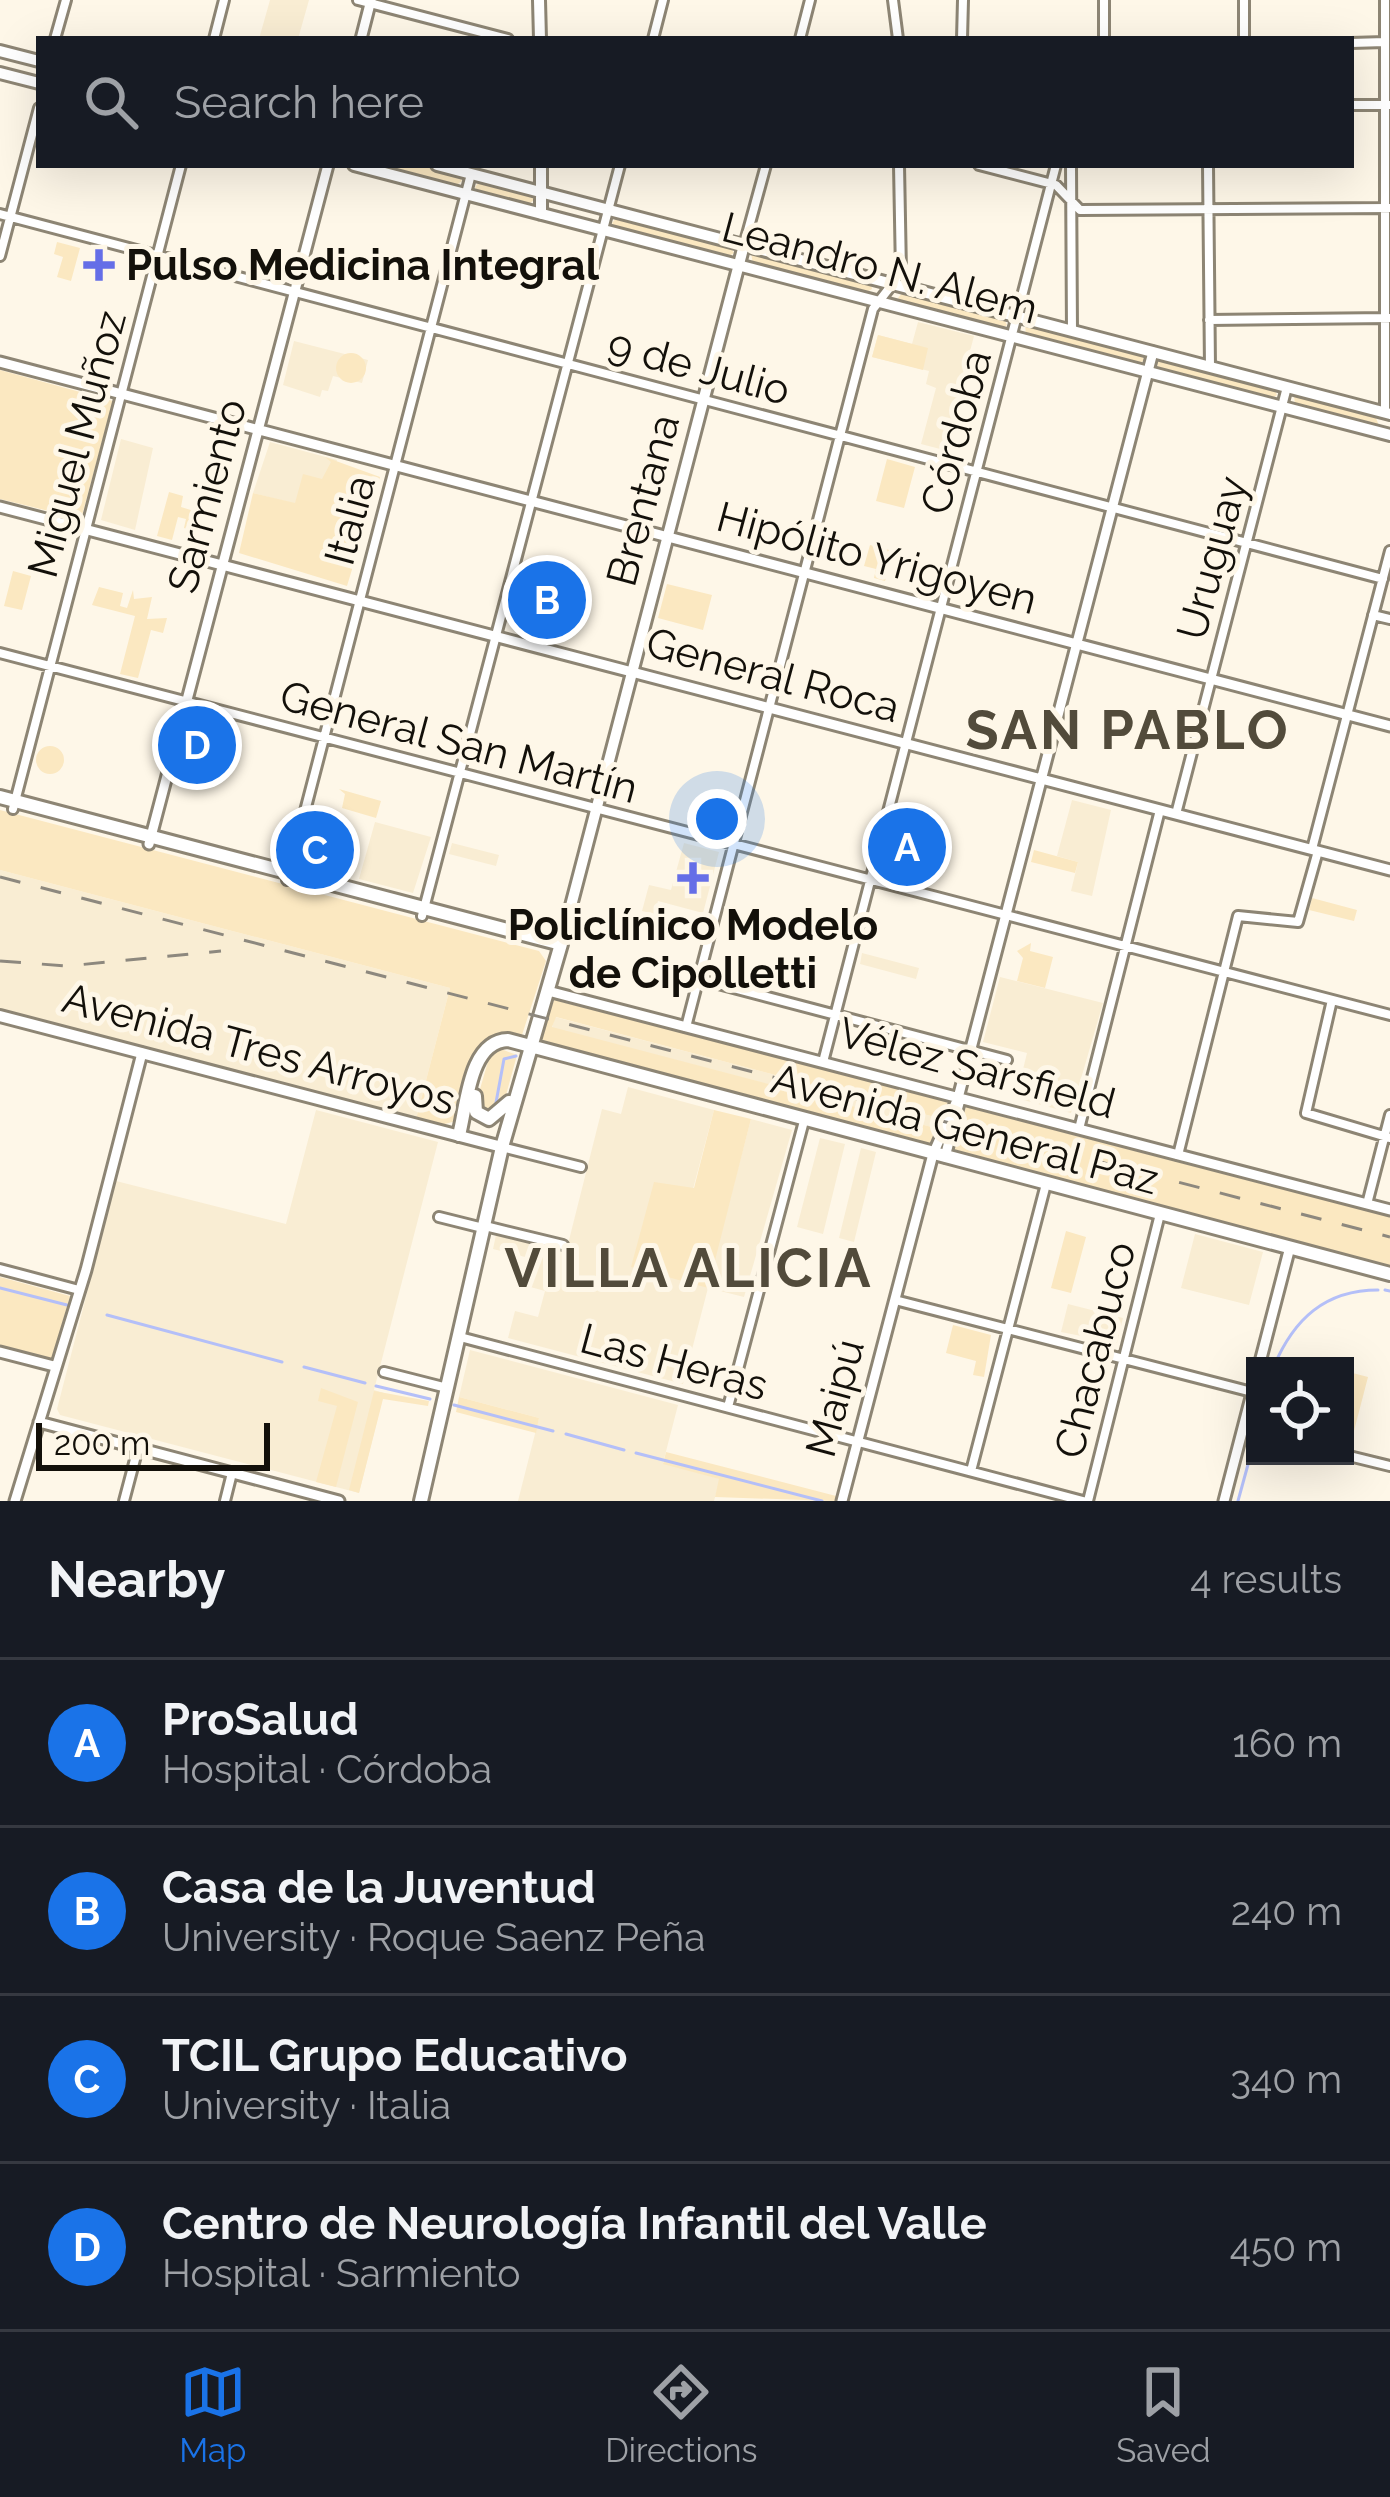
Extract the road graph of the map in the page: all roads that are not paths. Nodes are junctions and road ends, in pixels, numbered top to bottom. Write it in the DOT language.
graph roads {
  1 [pos="66,0"];
  2 [pos="224,0"];
  3 [pos="358,0"];
  4 [pos="539,0"];
  5 [pos="663,0"];
  6 [pos="810,0"];
  7 [pos="962,0"];
  8 [pos="1104,0"];
  9 [pos="1244,0"];
  10 [pos="1385,0"];
  11 [pos="894,1"];
  12 [pos="371,2"];
  13 [pos="57,36"];
  14 [pos="215,36"];
  15 [pos="362,36"];
  16 [pos="497,36"];
  17 [pos="540,36"];
  18 [pos="654,36"];
  19 [pos="801,36"];
  20 [pos="898,36"];
  21 [pos="962,36"];
  22 [pos="1104,36"];
  23 [pos="1244,36"];
  24 [pos="1388,42"];
  25 [pos="1354,43"];
  26 [pos="0,51"];
  27 [pos="36,60"];
  28 [pos="0,73"];
  29 [pos="36,82"];
  30 [pos="1354,105"];
  31 [pos="1388,105"];
  32 [pos="36,118"];
  33 [pos="180,168"];
  34 [pos="327,168"];
  35 [pos="366,168"];
  36 [pos="448,168"];
  37 [pos="541,168"];
  38 [pos="619,168"];
  39 [pos="765,168"];
  40 [pos="899,168"];
  41 [pos="991,168"];
  42 [pos="1056,168"];
  43 [pos="1071,168"];
  44 [pos="1208,168"];
  45 [pos="471,174"];
  46 [pos="1052,184"];
  47 [pos="541,192"];
  48 [pos="466,194"];
  49 [pos="1072,204"];
  50 [pos="1388,208"];
  51 [pos="1208,209"];
  52 [pos="608,210"];
  53 [pos="541,214"];
  54 [pos="5,216"];
  55 [pos="603,230"];
  56 [pos="744,245"];
  57 [pos="0,256"];
  58 [pos="158,256"];
  59 [pos="739,265"];
  60 [pos="893,284"];
  61 [pos="295,292"];
  62 [pos="877,301"];
  63 [pos="1018,316"];
  64 [pos="1389,318"];
  65 [pos="1210,320"];
  66 [pos="431,328"];
  67 [pos="1072,331"];
  68 [pos="1012,336"];
  69 [pos="1153,352"];
  70 [pos="0,362"];
  71 [pos="567,363"];
  72 [pos="1210,367"];
  73 [pos="1148,372"];
  74 [pos="1287,387"];
  75 [pos="122,393"];
  76 [pos="704,399"];
  77 [pos="1282,407"];
  78 [pos="1388,413"];
  79 [pos="259,429"];
  80 [pos="1390,434"];
  81 [pos="840,435"];
  82 [pos="395,465"];
  83 [pos="977,472"];
  84 [pos="531,501"];
  85 [pos="0,507"];
  86 [pos="1113,508"];
  87 [pos="86,529"];
  88 [pos="667,537"];
  89 [pos="1247,543"];
  90 [pos="1390,551"];
  91 [pos="223,565"];
  92 [pos="805,573"];
  93 [pos="1383,579"];
  94 [pos="360,601"];
  95 [pos="941,608"];
  96 [pos="1373,615"];
  97 [pos="1390,619"];
  98 [pos="496,636"];
  99 [pos="1077,644"];
  100 [pos="0,653"];
  101 [pos="50,666"];
  102 [pos="632,672"];
  103 [pos="1211,680"];
  104 [pos="187,702"];
  105 [pos="769,708"];
  106 [pos="1347,715"];
  107 [pos="1390,726"];
  108 [pos="324,738"];
  109 [pos="906,744"];
  110 [pos="460,773"];
  111 [pos="1042,779"];
  112 [pos="7,803"];
  113 [pos="596,809"];
  114 [pos="1160,810"];
  115 [pos="1176,814"];
  116 [pos="150,841"];
  117 [pos="734,844"];
  118 [pos="1315,850"];
  119 [pos="1390,870"];
  120 [pos="288,877"];
  121 [pos="870,880"];
  122 [pos="423,912"];
  123 [pos="1006,915"];
  124 [pos="1125,946"];
  125 [pos="556,948"];
  126 [pos="1224,972"];
  127 [pos="699,980"];
  128 [pos="548,991"];
  129 [pos="1332,1000"];
  130 [pos="835,1015"];
  131 [pos="0,1016"];
  132 [pos="1390,1016"];
  133 [pos="686,1027"];
  134 [pos="526,1048"];
  135 [pos="970,1050"];
  136 [pos="142,1053"];
  137 [pos="1007,1060"];
  138 [pos="823,1062"];
  139 [pos="958,1097"];
  140 [pos="509,1102"];
  141 [pos="1390,1115"];
  142 [pos="804,1121"];
  143 [pos="1079,1129"];
  144 [pos="459,1135"];
  145 [pos="1387,1138"];
  146 [pos="502,1147"];
  147 [pos="1178,1155"];
  148 [pos="939,1156"];
  149 [pos="581,1167"];
  150 [pos="1046,1184"];
  151 [pos="1367,1204"];
  152 [pos="1390,1210"];
  153 [pos="1160,1214"];
  154 [pos="439,1216"];
  155 [pos="484,1227"];
  156 [pos="563,1245"];
  157 [pos="1290,1247"];
  158 [pos="0,1269"];
  159 [pos="1390,1274"];
  160 [pos="79,1290"];
  161 [pos="895,1300"];
  162 [pos="1008,1329"];
  163 [pos="458,1337"];
  164 [pos="0,1352"];
  165 [pos="1261,1357"];
  166 [pos="1124,1359"];
  167 [pos="54,1366"];
  168 [pos="384,1372"];
  169 [pos="1246,1385"];
  170 [pos="447,1388"];
  171 [pos="728,1407"];
  172 [pos="1246,1416"];
  173 [pos="39,1422"];
  174 [pos="1242,1431"];
  175 [pos="1246,1432"];
  176 [pos="858,1442"];
  177 [pos="138,1448"];
  178 [pos="1354,1457"];
  179 [pos="1390,1466"];
  180 [pos="971,1472"];
  181 [pos="232,1473"];
  182 [pos="326,1499"];
  183 [pos="15,1501"];
  184 [pos="124,1501"];
  185 [pos="224,1501"];
  186 [pos="339,1501"];
  187 [pos="421,1501"];
  188 [pos="842,1501"];
  189 [pos="1086,1501"];
  190 [pos="1224,1501"];
  1 -- 13 [label="street"];
  2 -- 14 [label="street"];
  3 -- 12 [label="street"];
  4 -- 17 [label="main road"];
  5 -- 18 [label="street"];
  6 -- 19 [label="street"];
  7 -- 21 [label="street"];
  8 -- 22 [label="street"];
  9 -- 23 [label="street"];
  10 -- 24 [label="street"];
  11 -- 20 [label="street"];
  12 -- 15 [label="street"];
  12 -- 16 [label="street"];
  24 -- 25 [label="street"];
  24 -- 31 [label="street"];
  26 -- 27 [label="main road"];
  28 -- 29 [label="main road"];
  30 -- 31 [label="street"];
  31 -- 50 [label="street"];
  32 -- 54 [label="street"];
  33 -- 58 [label="street, Miguel Muñoz"];
  34 -- 61 [label="street, Sarmiento"];
  35 -- 48 [label="main road, Leandro N. Alem"];
  36 -- 45 [label="main road, Leandro N. Alem"];
  37 -- 47 [label="main road"];
  38 -- 52 [label="street"];
  39 -- 56 [label="street, Brentana"];
  40 -- 60 [label="street"];
  41 -- 46 [label="street"];
  42 -- 46 [label="street, Córdoba"];
  43 -- 49 [label="street"];
  44 -- 51 [label="street"];
  45 -- 47 [label="main road, Leandro N. Alem"];
  45 -- 48 [label="street, Italia"];
  46 -- 49 [label="street"];
  46 -- 63 [label="street, Córdoba"];
  47 -- 52 [label="main road, Leandro N. Alem"];
  47 -- 53 [label="main road"];
  48 -- 53 [label="main road, Leandro N. Alem"];
  48 -- 66 [label="street, Italia"];
  49 -- 51 [label="street"];
  49 -- 67 [label="street"];
  50 -- 51 [label="street"];
  50 -- 64 [label="street"];
  51 -- 65 [label="street"];
  52 -- 55 [label="street"];
  52 -- 56 [label="main road, Leandro N. Alem"];
  53 -- 55 [label="main road, Leandro N. Alem"];
  54 -- 57 [label="street"];
  54 -- 58 [label="street, 9 de Julio"];
  55 -- 59 [label="main road, Leandro N. Alem"];
  55 -- 71 [label="street"];
  56 -- 59 [label="main road, Brentana"];
  56 -- 60 [label="main road, Leandro N. Alem"];
  58 -- 61 [label="street, 9 de Julio"];
  58 -- 75 [label="street, Miguel Muñoz"];
  59 -- 62 [label="main road, Leandro N. Alem"];
  59 -- 76 [label="main road, Brentana"];
  60 -- 62 [label="street"];
  60 -- 63 [label="main road, Leandro N. Alem"];
  61 -- 66 [label="street, 9 de Julio"];
  61 -- 79 [label="street, Sarmiento"];
  62 -- 68 [label="main road, Leandro N. Alem"];
  62 -- 81 [label="street"];
  63 -- 67 [label="main road, Leandro N. Alem"];
  63 -- 68 [label="street, Córdoba"];
  64 -- 65 [label="street"];
  64 -- 78 [label="street"];
  65 -- 72 [label="street"];
  66 -- 71 [label="street, 9 de Julio"];
  66 -- 82 [label="street, Italia"];
  67 -- 69 [label="main road, Leandro N. Alem"];
  68 -- 73 [label="main road, Leandro N. Alem"];
  68 -- 83 [label="street, Córdoba"];
  69 -- 72 [label="main road, Leandro N. Alem"];
  69 -- 73 [label="street, Maipú"];
  70 -- 75 [label="street, Hipólito Yrigoyen"];
  71 -- 76 [label="street, 9 de Julio"];
  71 -- 84 [label="street"];
  72 -- 74 [label="main road, Leandro N. Alem"];
  73 -- 77 [label="main road, Leandro N. Alem"];
  73 -- 86 [label="street, Maipú"];
  74 -- 77 [label="street, Uruguay"];
  74 -- 78 [label="main road, Leandro N. Alem"];
  75 -- 79 [label="street, Hipólito Yrigoyen"];
  75 -- 87 [label="street, Miguel Muñoz"];
  76 -- 81 [label="street, 9 de Julio"];
  76 -- 88 [label="main road, Brentana"];
  77 -- 80 [label="main road, Leandro N. Alem"];
  77 -- 89 [label="street, Uruguay"];
  78 -- 80 [label="main road"];
  79 -- 82 [label="street, Hipólito Yrigoyen"];
  79 -- 91 [label="street, Sarmiento"];
  81 -- 83 [label="street, 9 de Julio"];
  81 -- 92 [label="street"];
  82 -- 84 [label="street, Hipólito Yrigoyen"];
  82 -- 94 [label="street, Italia"];
  83 -- 86 [label="street, 9 de Julio"];
  83 -- 95 [label="street, Córdoba"];
  84 -- 88 [label="street, Hipólito Yrigoyen"];
  84 -- 98 [label="street"];
  85 -- 87 [label="street, General Roca"];
  86 -- 89 [label="street, 9 de Julio"];
  86 -- 99 [label="street, Maipú"];
  87 -- 91 [label="street, General Roca"];
  87 -- 101 [label="street, Miguel Muñoz"];
  88 -- 92 [label="street, Hipólito Yrigoyen"];
  88 -- 102 [label="main road, Brentana"];
  89 -- 93 [label="street, 9 de Julio"];
  89 -- 103 [label="street, Uruguay"];
  90 -- 93 [label="street"];
  91 -- 94 [label="street, General Roca"];
  91 -- 104 [label="street, Sarmiento"];
  92 -- 95 [label="street, Hipólito Yrigoyen"];
  92 -- 105 [label="street"];
  93 -- 96 [label="street"];
  94 -- 98 [label="street, General Roca"];
  94 -- 108 [label="street, Italia"];
  95 -- 99 [label="street, Hipólito Yrigoyen"];
  95 -- 109 [label="street, Córdoba"];
  96 -- 97 [label="street"];
  96 -- 106 [label="street"];
  98 -- 102 [label="street, General Roca"];
  98 -- 110 [label="street"];
  99 -- 103 [label="street, Hipólito Yrigoyen"];
  99 -- 111 [label="street, Maipú"];
  100 -- 101 [label="street, General San Martín"];
  101 -- 104 [label="street, General San Martín"];
  101 -- 112 [label="street, Miguel Muñoz"];
  102 -- 105 [label="street, General Roca"];
  102 -- 113 [label="main road, Brentana"];
  103 -- 106 [label="street, Hipólito Yrigoyen"];
  103 -- 115 [label="street, Uruguay"];
  104 -- 108 [label="street, General San Martín"];
  104 -- 116 [label="street, Sarmiento"];
  105 -- 109 [label="street, General Roca"];
  105 -- 117 [label="street"];
  106 -- 107 [label="street, Hipólito Yrigoyen"];
  106 -- 118 [label="street"];
  108 -- 110 [label="street, General San Martín"];
  108 -- 120 [label="street, Italia"];
  109 -- 111 [label="street, General Roca"];
  109 -- 121 [label="street, Córdoba"];
  110 -- 113 [label="street, General San Martín"];
  110 -- 122 [label="street"];
  111 -- 114 [label="street, General Roca"];
  111 -- 123 [label="street, Maipú"];
  112 -- 116 [label="main road"];
  113 -- 117 [label="street, General San Martín"];
  113 -- 125 [label="main road, Brentana"];
  114 -- 115 [label="street, General Roca"];
  114 -- 124 [label="street"];
  115 -- 118 [label="street, General Roca"];
  116 -- 120 [label="main road"];
  117 -- 121 [label="street, General San Martín"];
  117 -- 127 [label="street"];
  118 -- 119 [label="street, General Roca"];
  118 -- 126 [label="street"];
  120 -- 122 [label="main road"];
  121 -- 123 [label="street, General San Martín"];
  121 -- 130 [label="street, Córdoba"];
  122 -- 125 [label="main road"];
  122 -- 125 [label="main road"];
  123 -- 124 [label="street, General San Martín"];
  123 -- 135 [label="street, Maipú"];
  124 -- 126 [label="street, General San Martín"];
  124 -- 143 [label="street"];
  125 -- 128 [label="main road, Brentana"];
  125 -- 134 [label="main road"];
  126 -- 129 [label="street, General San Martín"];
  126 -- 147 [label="street"];
  127 -- 130 [label="street"];
  127 -- 133 [label="street"];
  128 -- 133 [label="street, Vélez Sarsfield"];
  128 -- 134 [label="main road, Brentana"];
  129 -- 132 [label="street, General San Martín"];
  129 -- 145 [label="street"];
  130 -- 135 [label="street"];
  130 -- 138 [label="street, Córdoba"];
  131 -- 136 [label="main road, Avenida Tres Arroyos"];
  133 -- 138 [label="street, Vélez Sarsfield"];
  134 -- 140 [label="main road"];
  134 -- 140 [label="main road"];
  134 -- 142 [label="main road, Avenida General Paz"];
  134 -- 144 [label="main road"];
  134 -- 146 [label="main road"];
  135 -- 137 [label="street"];
  135 -- 139 [label="street, Maipú"];
  136 -- 144 [label="main road, Avenida Tres Arroyos"];
  136 -- 160 [label="street"];
  138 -- 139 [label="street, Vélez Sarsfield"];
  139 -- 143 [label="street, Vélez Sarsfield"];
  139 -- 148 [label="street, Maipú"];
  140 -- 146 [label="main road"];
  141 -- 145 [label="street"];
  142 -- 148 [label="main road, Avenida General Paz"];
  142 -- 171 [label="street"];
  143 -- 147 [label="street, Vélez Sarsfield"];
  144 -- 146 [label="main road, Avenida Tres Arroyos"];
  145 -- 151 [label="street"];
  146 -- 149 [label="street"];
  146 -- 155 [label="main road"];
  147 -- 151 [label="street, Vélez Sarsfield"];
  148 -- 150 [label="main road, Avenida General Paz"];
  148 -- 161 [label="street, Maipú"];
  150 -- 153 [label="main road, Avenida General Paz"];
  150 -- 162 [label="street"];
  151 -- 152 [label="street, Vélez Sarsfield"];
  153 -- 157 [label="main road, Avenida General Paz"];
  153 -- 166 [label="street, Chacabuco"];
  154 -- 155 [label="street"];
  155 -- 156 [label="street"];
  155 -- 163 [label="main road"];
  157 -- 159 [label="main road, Avenida General Paz"];
  157 -- 165 [label="street"];
  158 -- 160 [label="street"];
  160 -- 167 [label="street"];
  161 -- 162 [label="street"];
  161 -- 176 [label="street, Maipú"];
  162 -- 166 [label="street"];
  162 -- 180 [label="street"];
  163 -- 170 [label="main road"];
  163 -- 171 [label="street, Las Heras"];
  164 -- 167 [label="street"];
  166 -- 169 [label="street"];
  166 -- 189 [label="street, Chacabuco"];
  167 -- 173 [label="street"];
  168 -- 170 [label="street"];
  170 -- 187 [label="main road"];
  171 -- 176 [label="street, Las Heras"];
  172 -- 174 [label="street"];
  173 -- 177 [label="street"];
  173 -- 183 [label="street"];
  174 -- 175 [label="street"];
  174 -- 190 [label="street"];
  176 -- 180 [label="street, Las Heras"];
  176 -- 188 [label="street, Maipú"];
  177 -- 181 [label="street"];
  177 -- 184 [label="street"];
  178 -- 179 [label="street"];
  180 -- 189 [label="street, Las Heras"];
  181 -- 182 [label="street"];
  181 -- 185 [label="street"];
  182 -- 186 [label="street"];
}
